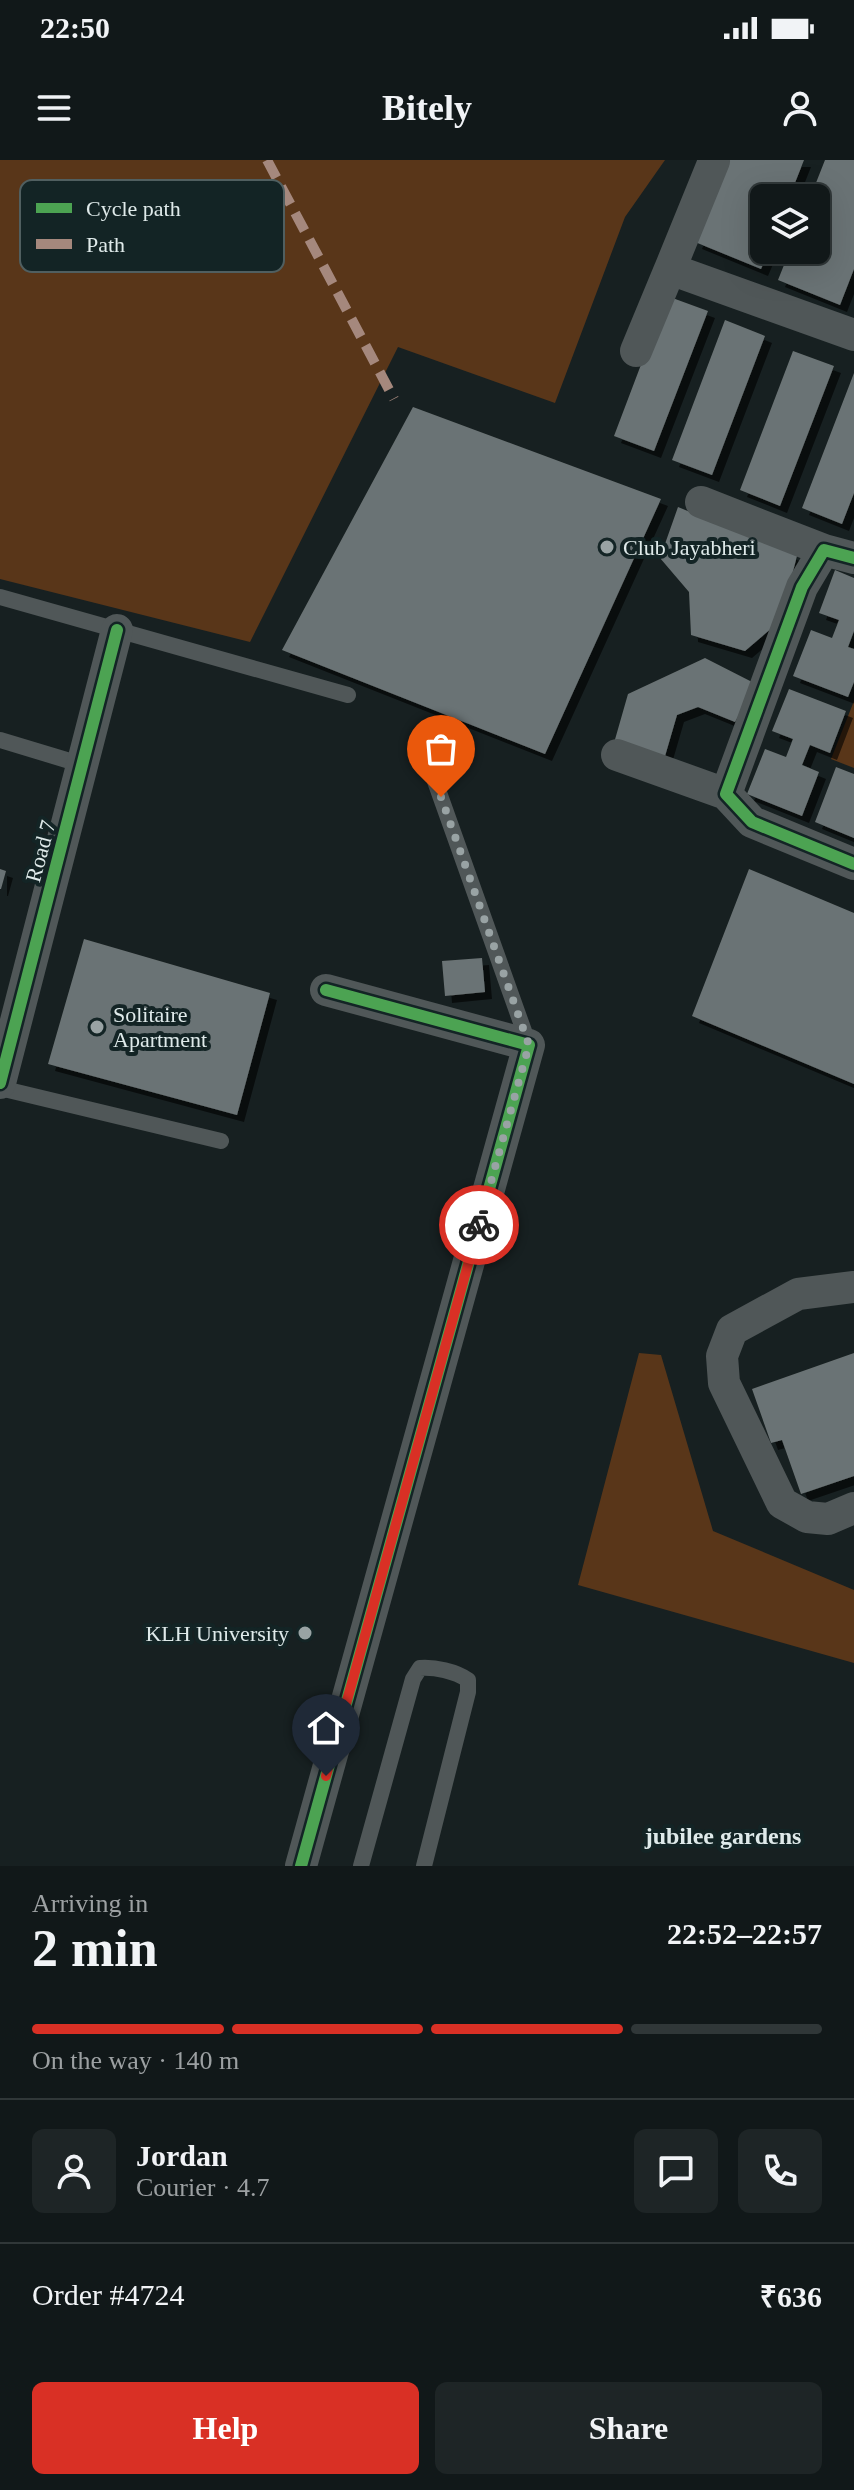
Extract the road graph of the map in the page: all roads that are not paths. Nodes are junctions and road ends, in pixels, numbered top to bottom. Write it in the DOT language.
graph roads {
  1 [pos="714,161"];
  2 [pos="670,269"];
  3 [pos="854,335"];
  4 [pos="636,351"];
  5 [pos="701,502"];
  6 [pos="839,554"];
  7 [pos="0,597"];
  8 [pos="117,630"];
  9 [pos="348,695"];
  10 [pos="0,740"];
  11 [pos="421,742"];
  12 [pos="617,755"];
  13 [pos="83,765"];
  14 [pos="726,794"];
  15 [pos="854,864"];
  16 [pos="326,990"];
  17 [pos="529,1045"];
  18 [pos="0,1086"];
  19 [pos="221,1141"];
  20 [pos="854,1287"];
  21 [pos="854,1508"];
  22 [pos="301,1866"];
  23 [pos="361,1866"];
  24 [pos="424,1866"];
  1 -- 2 [label="street"];
  2 -- 3 [label="street"];
  2 -- 4 [label="street"];
  5 -- 6 [label="street"];
  6 -- 14 [label="street"];
  7 -- 8 [label="lane"];
  8 -- 9 [label="lane"];
  8 -- 13 [label="street, Road 7"];
  10 -- 13 [label="lane"];
  11 -- 17 [label="lane"];
  12 -- 14 [label="street"];
  13 -- 18 [label="street, Road 7"];
  14 -- 15 [label="street"];
  16 -- 17 [label="street"];
  17 -- 22 [label="street"];
  18 -- 19 [label="lane"];
  20 -- 21 [label="street"];
  23 -- 24 [label="lane"];
}
